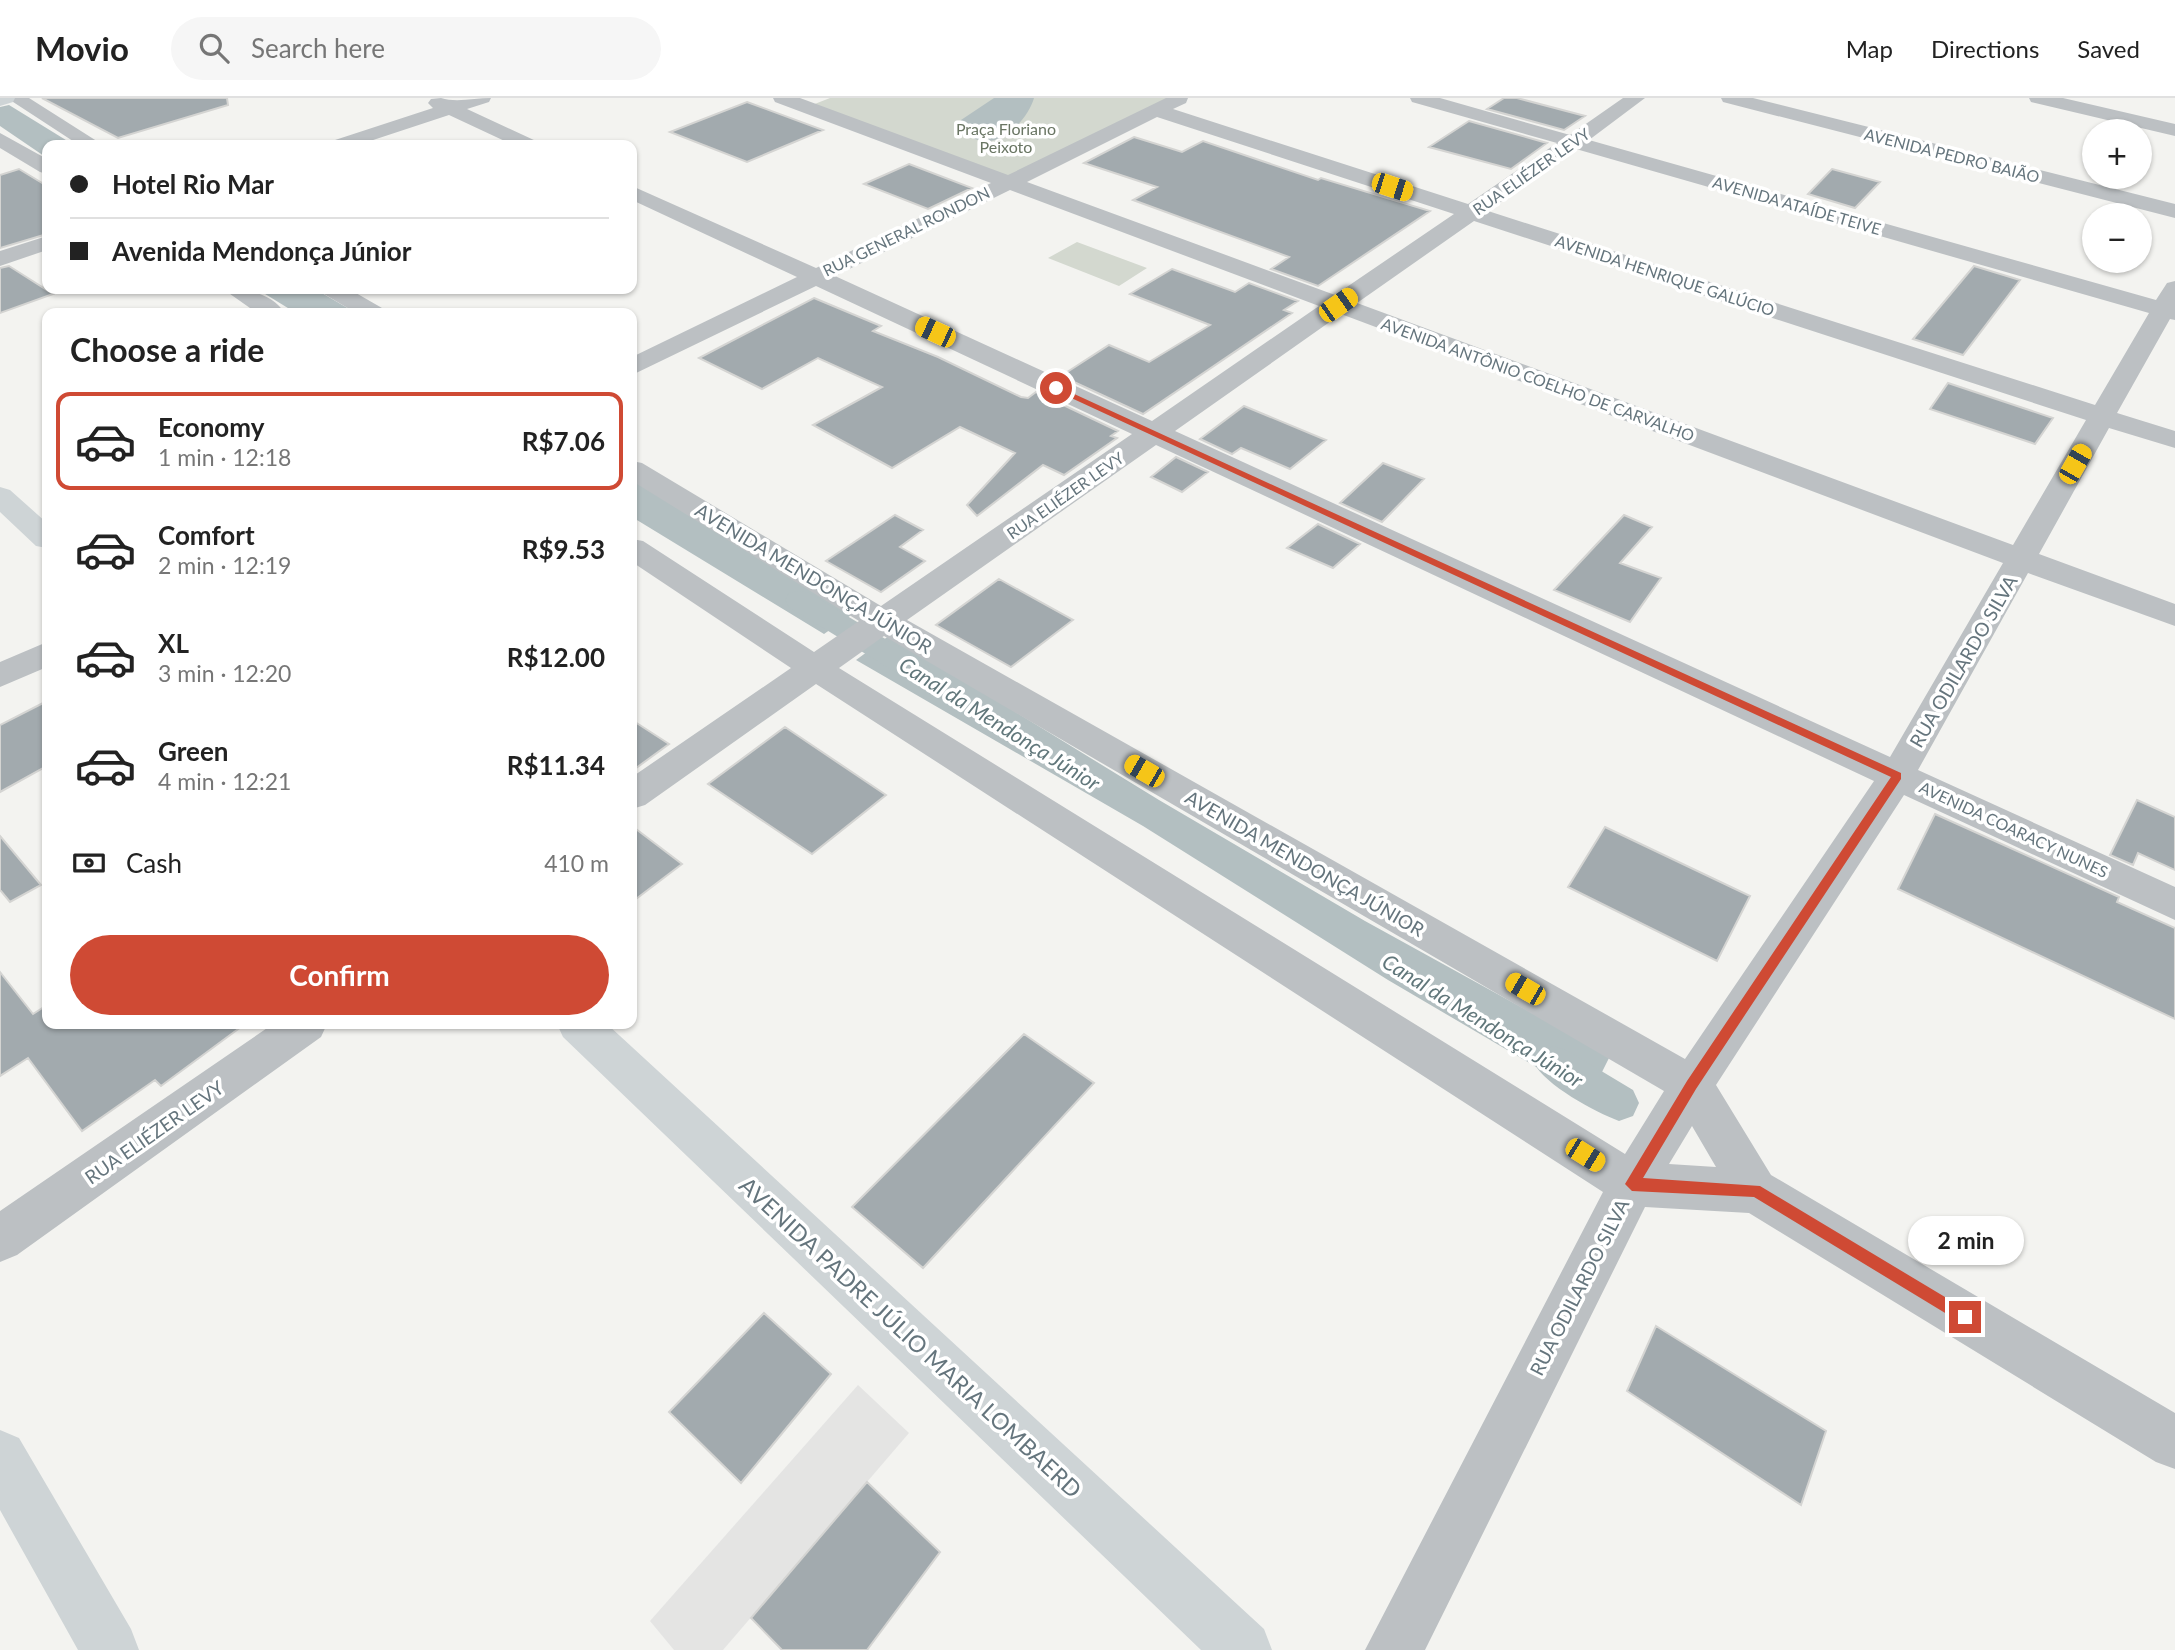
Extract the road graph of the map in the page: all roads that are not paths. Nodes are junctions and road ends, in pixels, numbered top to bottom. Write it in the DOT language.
graph roads {
  1 [pos="6,98"];
  2 [pos="16,98"];
  3 [pos="427,98"];
  4 [pos="482,98"];
  5 [pos="782,98"];
  6 [pos="1180,98"];
  7 [pos="1419,98"];
  8 [pos="1636,98"];
  9 [pos="1730,98"];
  10 [pos="2038,98"];
  11 [pos="2094,98"];
  12 [pos="0,100"];
  13 [pos="2065,101"];
  14 [pos="818,103"];
  15 [pos="450,109"];
  16 [pos="1155,110"];
  17 [pos="2175,116"];
  18 [pos="2175,130"];
  19 [pos="0,139"];
  20 [pos="85,140"];
  21 [pos="354,140"];
  22 [pos="519,140"];
  23 [pos="1574,141"];
  24 [pos="42,165"];
  25 [pos="1007,181"];
  26 [pos="637,194"];
  27 [pos="2175,211"];
  28 [pos="1471,213"];
  29 [pos="42,245"];
  30 [pos="0,259"];
  31 [pos="814,276"];
  32 [pos="243,294"];
  33 [pos="341,294"];
  34 [pos="2171,304"];
  35 [pos="1338,305"];
  36 [pos="265,308"];
  37 [pos="364,308"];
  38 [pos="637,364"];
  39 [pos="2102,416"];
  40 [pos="1154,433"];
  41 [pos="2175,440"];
  42 [pos="637,471"];
  43 [pos="0,496"];
  44 [pos="42,534"];
  45 [pos="637,551"];
  46 [pos="2021,559"];
  47 [pos="2175,616"];
  48 [pos="878,624"];
  49 [pos="42,655"];
  50 [pos="827,660"];
  51 [pos="0,676"];
  52 [pos="1897,776"];
  53 [pos="637,792"];
  54 [pos="2175,904"];
  55 [pos="299,1029"];
  56 [pos="583,1029"];
  57 [pos="1692,1085"];
  58 [pos="1632,1184"];
  59 [pos="1755,1191"];
  60 [pos="0,1239"];
  61 [pos="2175,1443"];
  62 [pos="0,1457"];
  63 [pos="110,1650"];
  64 [pos="1243,1650"];
  65 [pos="1394,1650"];
  1 -- 12 [label="main road"];
  2 -- 20 [label="street"];
  3 -- 15 [label="street"];
  4 -- 15 [label="street"];
  5 -- 14 [label="street, AVENIDA ANTÔNIO COELHO DE CARVALHO"];
  6 -- 16 [label="street, RUA GENERAL RONDON"];
  7 -- 23 [label="street, AVENIDA ATAÍDE TEIVE"];
  8 -- 23 [label="street, RUA ELIÉZER LEVY"];
  9 -- 27 [label="street, AVENIDA PEDRO BAIÃO"];
  10 -- 13 [label="street"];
  11 -- 17 [label="street"];
  13 -- 18 [label="street"];
  14 -- 25 [label="street, AVENIDA ANTÔNIO COELHO DE CARVALHO"];
  15 -- 21 [label="street"];
  15 -- 22 [label="street"];
  16 -- 25 [label="street, RUA GENERAL RONDON"];
  16 -- 28 [label="street, AVENIDA HENRIQUE GALÚCIO"];
  19 -- 24 [label="street"];
  23 -- 28 [label="street, RUA ELIÉZER LEVY"];
  23 -- 34 [label="street, AVENIDA ATAÍDE TEIVE"];
  25 -- 31 [label="street, RUA GENERAL RONDON"];
  25 -- 35 [label="street, AVENIDA ANTÔNIO COELHO DE CARVALHO"];
  26 -- 31 [label="street, AVENIDA COARACY NUNES"];
  28 -- 35 [label="street, RUA ELIÉZER LEVY"];
  28 -- 39 [label="street, AVENIDA HENRIQUE GALÚCIO"];
  29 -- 30 [label="street"];
  31 -- 38 [label="street, RUA GENERAL RONDON"];
  31 -- 40 [label="street, AVENIDA COARACY NUNES"];
  32 -- 36 [label="street"];
  33 -- 37 [label="street"];
  34 -- 39 [label="street, RUA ODILARDO SILVA"];
  35 -- 40 [label="street, RUA ELIÉZER LEVY"];
  35 -- 46 [label="street, AVENIDA ANTÔNIO COELHO DE CARVALHO"];
  39 -- 41 [label="street, AVENIDA HENRIQUE GALÚCIO"];
  39 -- 46 [label="street, RUA ODILARDO SILVA"];
  40 -- 48 [label="street, RUA ELIÉZER LEVY"];
  40 -- 52 [label="street, AVENIDA COARACY NUNES"];
  42 -- 48 [label="street, AVENIDA MENDONÇA JÚNIOR"];
  43 -- 44 [label="main road"];
  45 -- 50 [label="street, AVENIDA MENDONÇA JÚNIOR"];
  46 -- 47 [label="street, AVENIDA ANTÔNIO COELHO DE CARVALHO"];
  46 -- 52 [label="street, RUA ODILARDO SILVA"];
  48 -- 50 [label="street, RUA ELIÉZER LEVY"];
  48 -- 57 [label="street, AVENIDA MENDONÇA JÚNIOR"];
  49 -- 51 [label="street"];
  50 -- 53 [label="street, RUA ELIÉZER LEVY"];
  50 -- 58 [label="street, AVENIDA MENDONÇA JÚNIOR"];
  52 -- 54 [label="street, AVENIDA COARACY NUNES"];
  52 -- 57 [label="street, RUA ODILARDO SILVA"];
  55 -- 60 [label="street, RUA ELIÉZER LEVY"];
  56 -- 64 [label="main road, AVENIDA PADRE JÚLIO MARIA LOMBAERD"];
  57 -- 58 [label="street, RUA ODILARDO SILVA"];
  57 -- 59 [label="street, AVENIDA MENDONÇA JÚNIOR"];
  58 -- 59 [label="street, AVENIDA MENDONÇA JÚNIOR"];
  58 -- 65 [label="street, RUA ODILARDO SILVA"];
  59 -- 61 [label="street, AVENIDA MENDONÇA JÚNIOR"];
  62 -- 63 [label="main road"];
}
